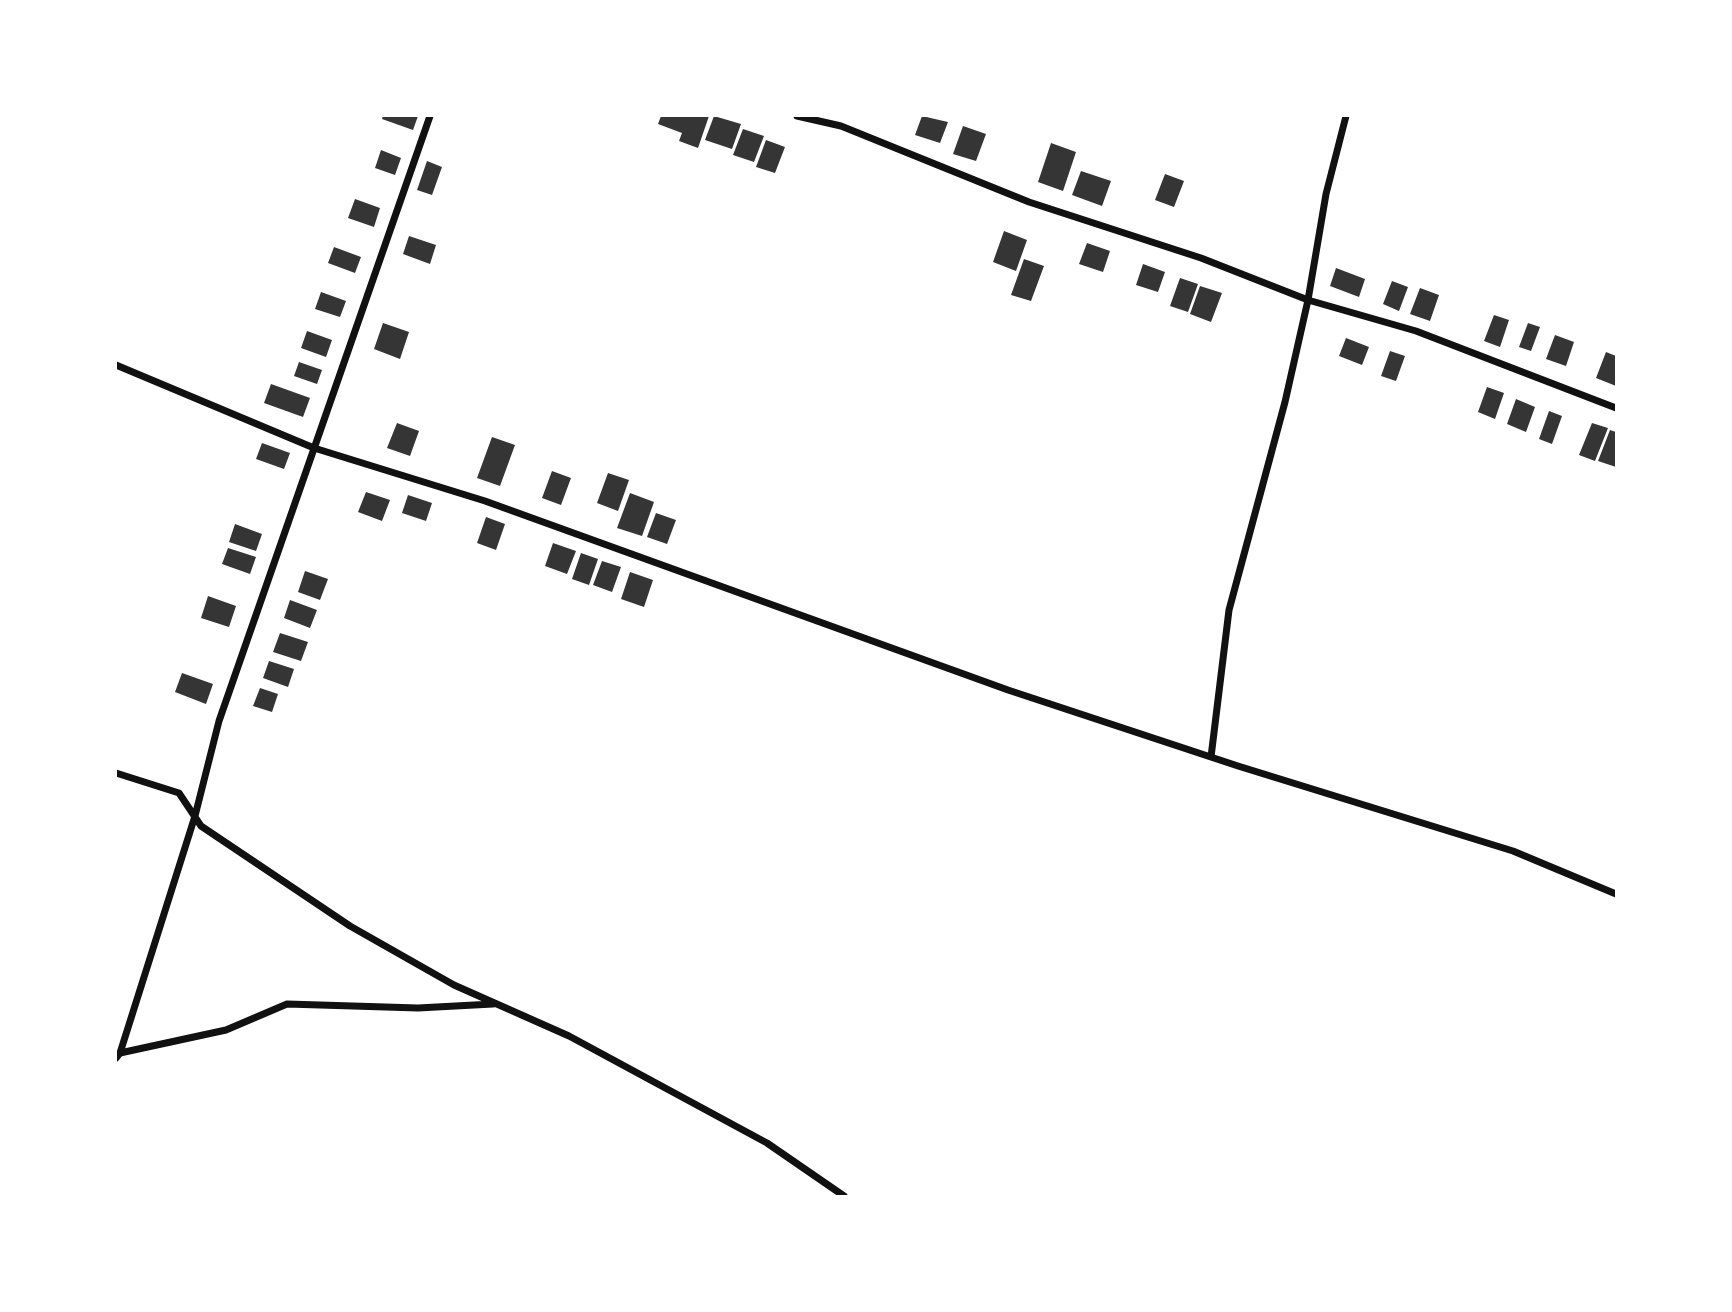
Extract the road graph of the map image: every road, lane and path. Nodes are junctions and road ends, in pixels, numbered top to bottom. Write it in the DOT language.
graph roads {
  1 [pos="430,116"];
  2 [pos="797,116"];
  3 [pos="1346,116"];
  4 [pos="1307,300"];
  5 [pos="116,365"];
  6 [pos="1616,408"];
  7 [pos="314,448"];
  8 [pos="1210,757"];
  9 [pos="116,774"];
  10 [pos="195,816"];
  11 [pos="1616,894"];
  12 [pos="497,1004"];
  13 [pos="118,1056"];
  14 [pos="844,1196"];
  1 -- 7 [label="street"];
  2 -- 4 [label="street"];
  3 -- 4 [label="street"];
  4 -- 6 [label="street"];
  4 -- 8 [label="street"];
  5 -- 7 [label="street"];
  7 -- 8 [label="street"];
  7 -- 10 [label="street"];
  8 -- 11 [label="street"];
  9 -- 10 [label="street"];
  10 -- 12 [label="street"];
  10 -- 13 [label="street"];
  12 -- 13 [label="street"];
  12 -- 14 [label="street"];
}
